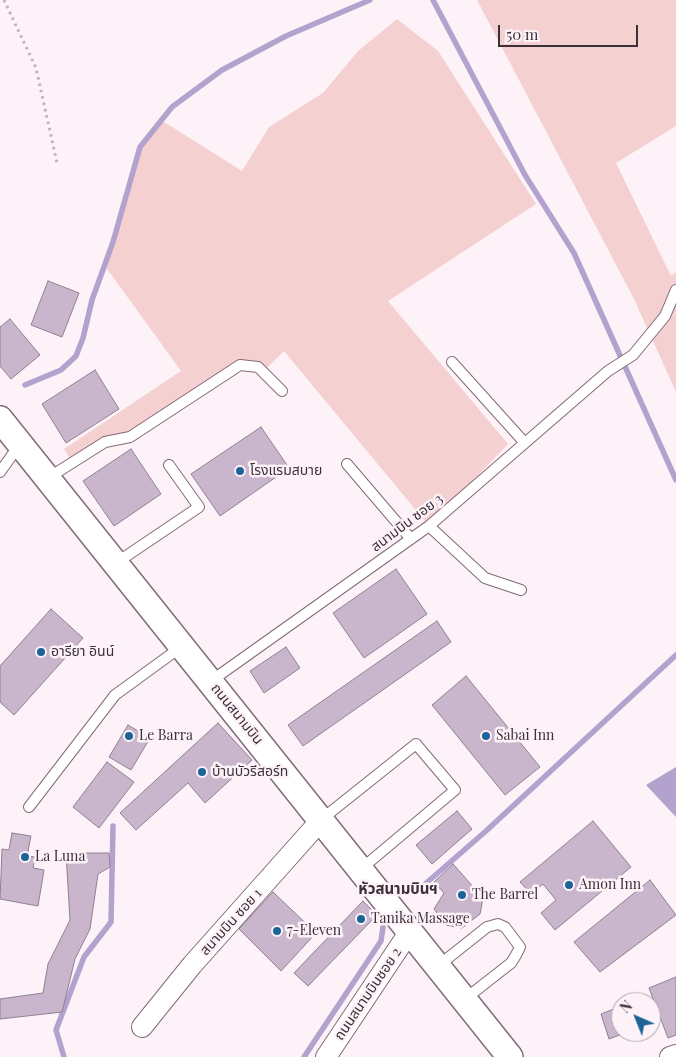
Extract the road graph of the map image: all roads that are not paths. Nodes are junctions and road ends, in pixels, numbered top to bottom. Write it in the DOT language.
graph roads {
  1 [pos="676,290"];
  2 [pos="452,362"];
  3 [pos="282,391"];
  4 [pos="0,419"];
  5 [pos="524,442"];
  6 [pos="20,444"];
  7 [pos="347,464"];
  8 [pos="169,465"];
  9 [pos="0,472"];
  10 [pos="48,478"];
  11 [pos="429,526"];
  12 [pos="411,539"];
  13 [pos="116,564"];
  14 [pos="521,590"];
  15 [pos="181,647"];
  16 [pos="210,681"];
  17 [pos="29,807"];
  18 [pos="322,819"];
  19 [pos="361,869"];
  20 [pos="410,931"];
  21 [pos="438,966"];
  22 [pos="465,1000"];
  23 [pos="142,1027"];
  24 [pos="676,1055"];
  25 [pos="326,1057"];
  26 [pos="510,1057"];
  27 [pos="670,1057"];
  1 -- 5 [label="lane, สนามบิน ซอย 3"];
  2 -- 5 [label="lane"];
  3 -- 10 [label="lane"];
  4 -- 6 [label="street, ถนนสนามบิน"];
  5 -- 11 [label="lane, สนามบิน ซอย 3"];
  6 -- 9 [label="lane"];
  6 -- 10 [label="street, ถนนสนามบิน"];
  7 -- 12 [label="lane"];
  8 -- 13 [label="lane"];
  10 -- 13 [label="street, ถนนสนามบิน"];
  11 -- 12 [label="lane, สนามบิน ซอย 3"];
  11 -- 14 [label="lane"];
  12 -- 16 [label="lane, สนามบิน ซอย 3"];
  13 -- 15 [label="street, ถนนสนามบิน"];
  15 -- 16 [label="street, ถนนสนามบิน"];
  15 -- 17 [label="lane"];
  16 -- 18 [label="street, ถนนสนามบิน"];
  18 -- 19 [label="street, ถนนสนามบิน"];
  18 -- 19 [label="lane"];
  18 -- 23 [label="street, สนามบิน ซอย 1"];
  19 -- 20 [label="street, ถนนสนามบิน"];
  20 -- 21 [label="street, ถนนสนามบิน"];
  20 -- 25 [label="street, ถนนสนามบินซอย 2"];
  21 -- 22 [label="street, ถนนสนามบิน"];
  21 -- 22 [label="lane"];
  22 -- 26 [label="street, ถนนสนามบิน"];
  24 -- 27 [label="street"];
}
